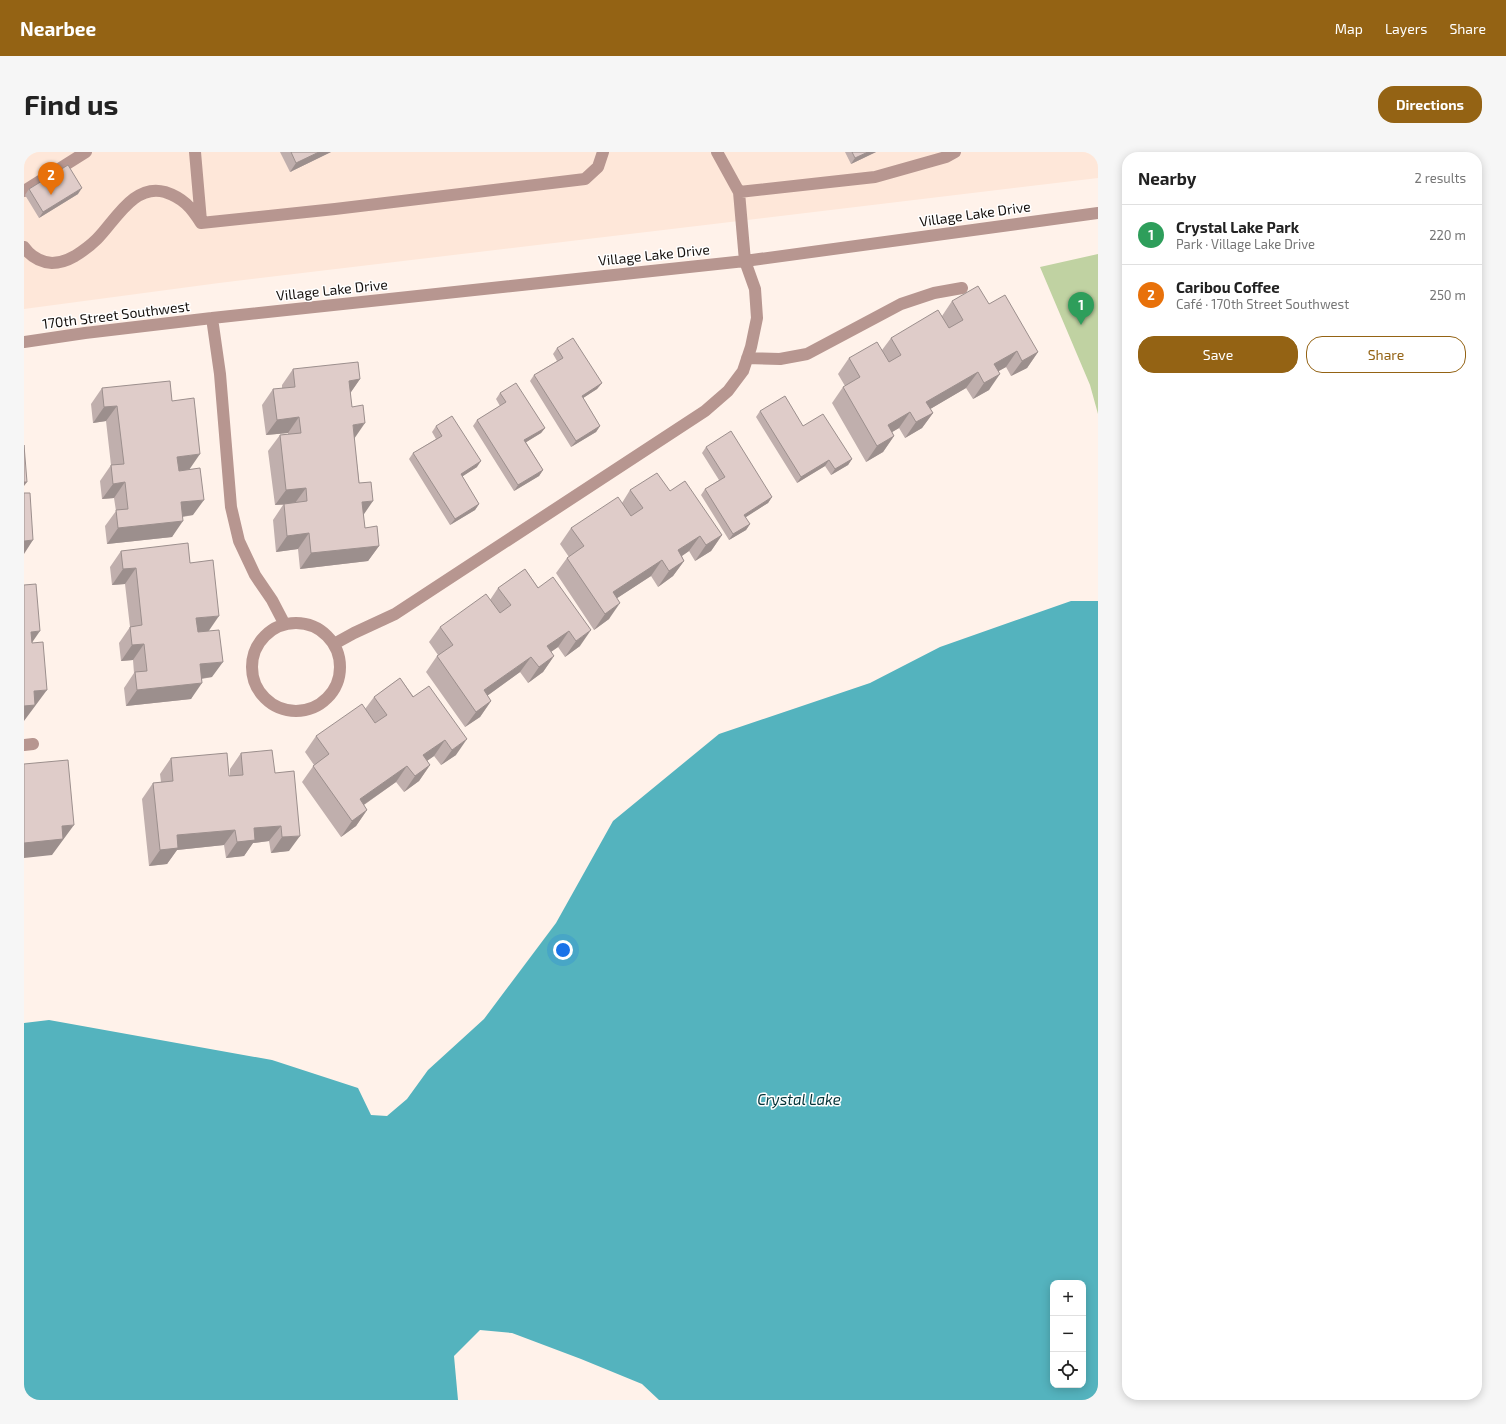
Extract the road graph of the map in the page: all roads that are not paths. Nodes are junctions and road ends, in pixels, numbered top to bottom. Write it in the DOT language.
graph roads {
  1 [pos="86,152"];
  2 [pos="195,152"];
  3 [pos="603,152"];
  4 [pos="716,152"];
  5 [pos="955,152"];
  6 [pos="24,191"];
  7 [pos="739,192"];
  8 [pos="1098,212"];
  9 [pos="201,222"];
  10 [pos="24,247"];
  11 [pos="745,261"];
  12 [pos="962,288"];
  13 [pos="212,318"];
  14 [pos="24,342"];
  15 [pos="747,358"];
  16 [pos="284,623"];
  17 [pos="334,644"];
  1 -- 6 [label="street"];
  2 -- 9 [label="street"];
  3 -- 9 [label="street"];
  4 -- 7 [label="street"];
  5 -- 7 [label="street"];
  7 -- 11 [label="street"];
  8 -- 11 [label="street, Village Lake Drive"];
  9 -- 10 [label="street"];
  11 -- 13 [label="street, Village Lake Drive"];
  11 -- 15 [label="street"];
  12 -- 15 [label="street"];
  13 -- 14 [label="street, 170th Street Southwest"];
  13 -- 16 [label="street"];
  15 -- 17 [label="street"];
  16 -- 17 [label="street"];
  16 -- 17 [label="street"];
}
